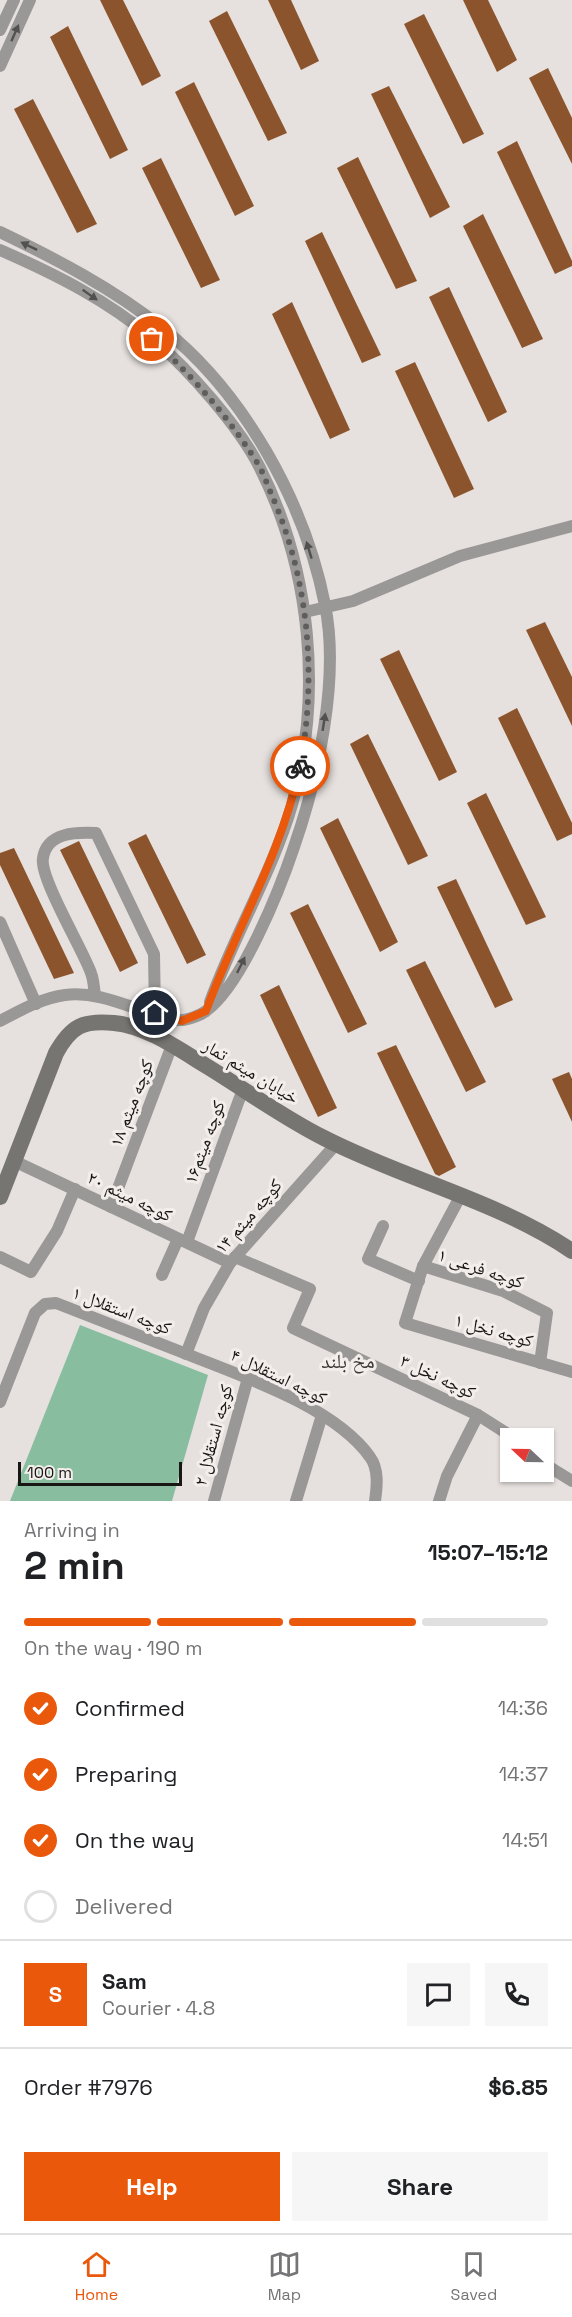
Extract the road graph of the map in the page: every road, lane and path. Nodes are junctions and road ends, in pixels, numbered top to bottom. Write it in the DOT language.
graph roads {
  1 [pos="14,0"];
  2 [pos="30,0"];
  3 [pos="0,30"];
  4 [pos="0,66"];
  5 [pos="0,232"];
  6 [pos="0,250"];
  7 [pos="61,262"];
  8 [pos="55,274"];
  9 [pos="210,373"];
  10 [pos="200,384"];
  11 [pos="572,526"];
  12 [pos="325,606"];
  13 [pos="305,612"];
  14 [pos="0,922"];
  15 [pos="95,996"];
  16 [pos="36,1004"];
  17 [pos="206,1011"];
  18 [pos="155,1013"];
  19 [pos="0,1021"];
  20 [pos="172,1045"];
  21 [pos="243,1089"];
  22 [pos="337,1143"];
  23 [pos="14,1161"];
  24 [pos="75,1189"];
  25 [pos="461,1195"];
  26 [pos="0,1197"];
  27 [pos="111,1207"];
  28 [pos="383,1226"];
  29 [pos="182,1241"];
  30 [pos="572,1251"];
  31 [pos="0,1257"];
  32 [pos="232,1260"];
  33 [pos="423,1266"];
  34 [pos="162,1275"];
  35 [pos="419,1281"];
  36 [pos="186,1354"];
  37 [pos="540,1363"];
  38 [pos="572,1372"];
  39 [pos="248,1378"];
  40 [pos="0,1402"];
  41 [pos="478,1414"];
  42 [pos="322,1415"];
  43 [pos="500,1429"];
  44 [pos="554,1470"];
  45 [pos="572,1481"];
  46 [pos="216,1500"];
  47 [pos="296,1501"];
  48 [pos="375,1501"];
  49 [pos="440,1501"];
  1 -- 3 [label="street"];
  4 -- 2 [label="street, one-way"];
  7 -- 5 [label="street, one-way"];
  6 -- 8 [label="street"];
  7 -- 8 [label="street"];
  7 -- 9 [label="street"];
  8 -- 10 [label="street, one-way"];
  9 -- 10 [label="street"];
  12 -- 9 [label="street, one-way"];
  10 -- 13 [label="street"];
  11 -- 12 [label="street"];
  12 -- 13 [label="street"];
  17 -- 12 [label="street, one-way"];
  13 -- 17 [label="street"];
  14 -- 16 [label="street"];
  15 -- 16 [label="street"];
  15 -- 18 [label="street"];
  15 -- 18 [label="street"];
  16 -- 19 [label="street"];
  17 -- 18 [label="street"];
  20 -- 21 [label="street, خیابان میثم تمار"];
  20 -- 23 [label="street, خیابان میثم تمار"];
  20 -- 27 [label="street, کوچه میثم ۱۸"];
  21 -- 22 [label="street, خیابان میثم تمار"];
  21 -- 29 [label="street, کوچه میثم۱۶"];
  22 -- 25 [label="street, خیابان میثم تمار"];
  22 -- 32 [label="street, کوچه میثم ۱۴"];
  23 -- 24 [label="street, کوچه میثم ۲۰"];
  23 -- 26 [label="street, خیابان میثم تمار"];
  24 -- 27 [label="street, کوچه میثم ۲۰"];
  24 -- 31 [label="street"];
  25 -- 30 [label="street, خیابان میثم تمار"];
  25 -- 33 [label="street"];
  27 -- 29 [label="street, کوچه میثم ۲۰"];
  28 -- 35 [label="street"];
  29 -- 32 [label="street, کوچه میثم ۲۰"];
  29 -- 34 [label="street, کوچه میثم۱۶"];
  32 -- 36 [label="street, کوچه میثم ۱۴"];
  32 -- 41 [label="street, کوچه نخل ۳"];
  33 -- 35 [label="street"];
  33 -- 37 [label="street, کوچه فرعی ۱"];
  35 -- 37 [label="street, کوچه نخل ۱"];
  36 -- 39 [label="street, کوچه استقلال ۴"];
  36 -- 40 [label="street, کوچه استقلال ۱"];
  37 -- 38 [label="street, کوچه نخل ۱"];
  39 -- 42 [label="street, کوچه استقلال ۴"];
  39 -- 46 [label="street, کوچه استقلال ۲"];
  41 -- 43 [label="street, کوچه نخل ۳"];
  41 -- 49 [label="street"];
  42 -- 47 [label="street"];
  42 -- 48 [label="street, کوچه استقلال ۴"];
  44 -- 45 [label="street"];
}
